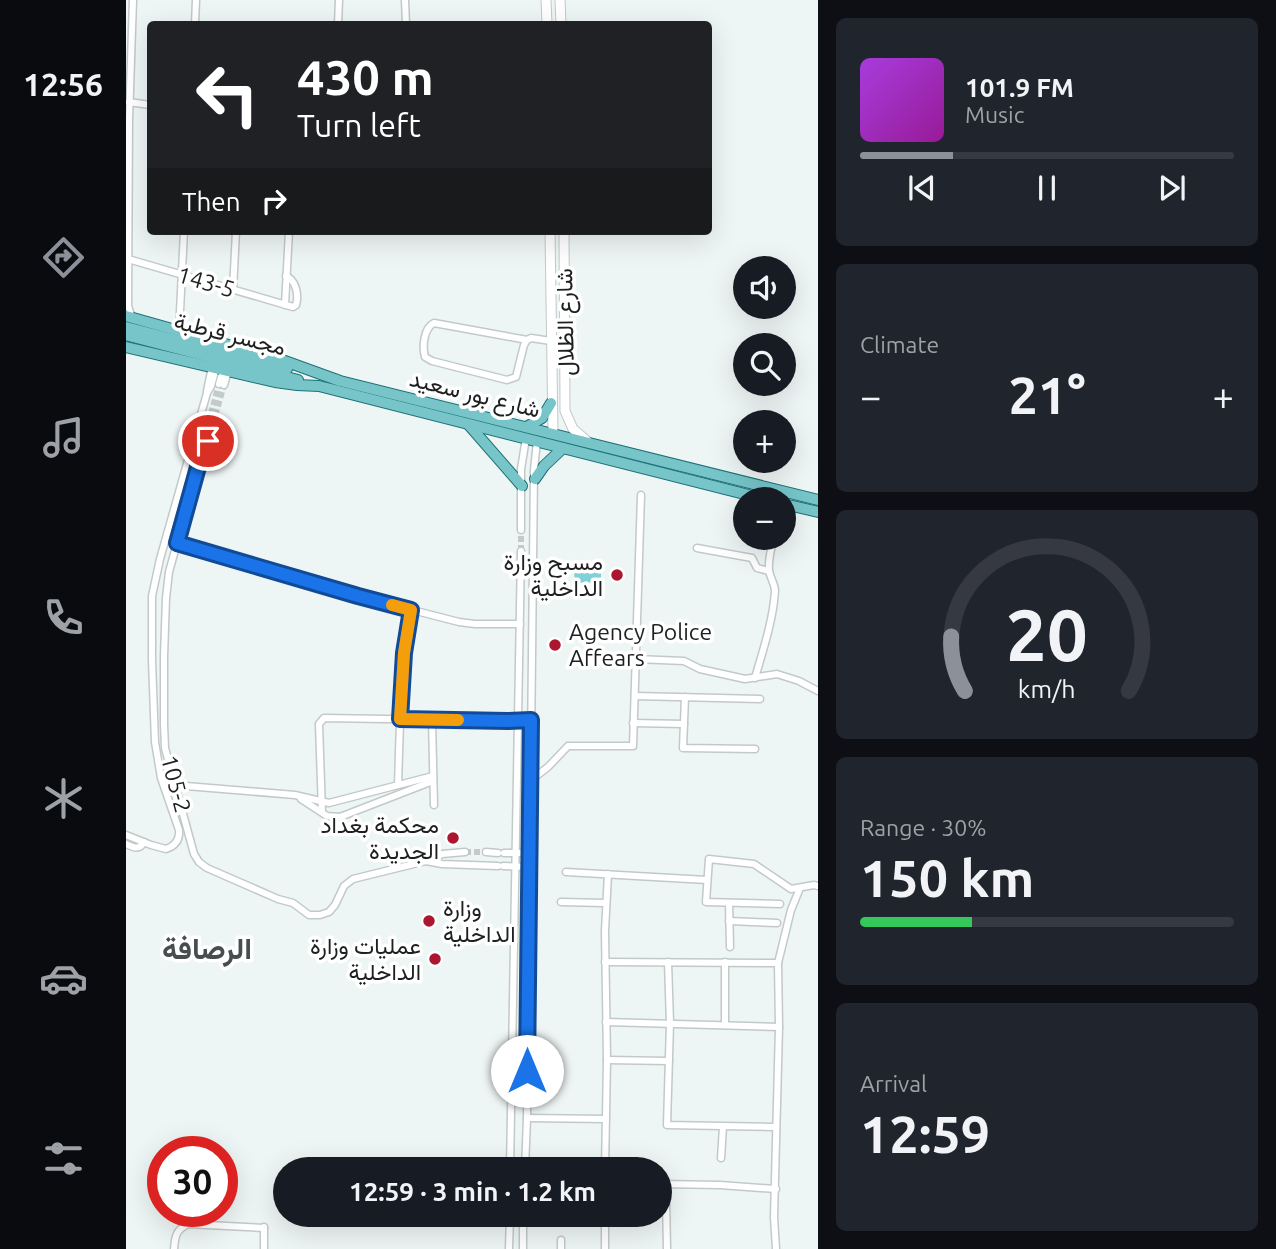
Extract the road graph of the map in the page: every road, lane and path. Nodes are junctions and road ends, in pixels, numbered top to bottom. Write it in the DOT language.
graph roads {
  1 [pos="133,0"];
  2 [pos="196,0"];
  3 [pos="339,0"];
  4 [pos="405,0"];
  5 [pos="546,0"];
  6 [pos="560,0"];
  7 [pos="195,21"];
  8 [pos="338,21"];
  9 [pos="406,21"];
  10 [pos="547,21"];
  11 [pos="561,21"];
  12 [pos="129,102"];
  13 [pos="147,105"];
  14 [pos="184,235"];
  15 [pos="236,235"];
  16 [pos="289,235"];
  17 [pos="550,235"];
  18 [pos="564,235"];
  19 [pos="128,259"];
  20 [pos="182,276"];
  21 [pos="286,276"];
  22 [pos="233,290"];
  23 [pos="285,305"];
  24 [pos="128,315"];
  25 [pos="179,331"];
  26 [pos="565,333"];
  27 [pos="126,335"];
  28 [pos="551,337"];
  29 [pos="527,340"];
  30 [pos="126,347"];
  31 [pos="220,369"];
  32 [pos="323,382"];
  33 [pos="222,385"];
  34 [pos="551,403"];
  35 [pos="467,423"];
  36 [pos="527,427"];
  37 [pos="553,433"];
  38 [pos="526,438"];
  39 [pos="206,441"];
  40 [pos="537,441"];
  41 [pos="591,443"];
  42 [pos="563,448"];
  43 [pos="535,479"];
  44 [pos="522,486"];
  45 [pos="733,491"];
  46 [pos="641,495"];
  47 [pos="817,500"];
  48 [pos="796,507"];
  49 [pos="817,512"];
  50 [pos="521,530"];
  51 [pos="177,543"];
  52 [pos="697,548"];
  53 [pos="772,550"];
  54 [pos="521,551"];
  55 [pos="769,571"];
  56 [pos="520,574"];
  57 [pos="533,575"];
  58 [pos="411,610"];
  59 [pos="520,624"];
  60 [pos="636,659"];
  61 [pos="755,678"];
  62 [pos="817,691"];
  63 [pos="635,696"];
  64 [pos="685,697"];
  65 [pos="760,699"];
  66 [pos="400,719"];
  67 [pos="432,720"];
  68 [pos="518,720"];
  69 [pos="531,720"];
  70 [pos="634,723"];
  71 [pos="684,723"];
  72 [pos="755,750"];
  73 [pos="433,778"];
  74 [pos="531,780"];
  75 [pos="174,785"];
  76 [pos="398,785"];
  77 [pos="290,794"];
  78 [pos="321,802"];
  79 [pos="434,806"];
  80 [pos="322,812"];
  81 [pos="126,835"];
  82 [pos="144,842"];
  83 [pos="126,844"];
  84 [pos="465,852"];
  85 [pos="486,852"];
  86 [pos="448,853"];
  87 [pos="515,853"];
  88 [pos="530,853"];
  89 [pos="426,861"];
  90 [pos="448,864"];
  91 [pos="515,866"];
  92 [pos="529,867"];
  93 [pos="566,872"];
  94 [pos="608,874"];
  95 [pos="707,880"];
  96 [pos="817,886"];
  97 [pos="800,888"];
  98 [pos="561,902"];
  99 [pos="606,902"];
  100 [pos="729,903"];
  101 [pos="780,904"];
  102 [pos="729,921"];
  103 [pos="777,923"];
  104 [pos="730,947"];
  105 [pos="605,962"];
  106 [pos="668,962"];
  107 [pos="725,962"];
  108 [pos="778,963"];
  109 [pos="514,976"];
  110 [pos="528,978"];
  111 [pos="606,1022"];
  112 [pos="670,1023"];
  113 [pos="726,1024"];
  114 [pos="779,1027"];
  115 [pos="607,1060"];
  116 [pos="669,1061"];
  117 [pos="527,1118"];
  118 [pos="606,1119"];
  119 [pos="723,1127"];
  120 [pos="776,1127"];
  121 [pos="510,1157"];
  122 [pos="525,1157"];
  123 [pos="605,1157"];
  124 [pos="721,1158"];
  125 [pos="672,1184"];
  126 [pos="776,1189"];
  127 [pos="509,1227"];
  128 [pos="523,1227"];
  129 [pos="605,1227"];
  130 [pos="667,1227"];
  131 [pos="561,1240"];
  132 [pos="174,1249"];
  133 [pos="264,1249"];
  134 [pos="509,1249"];
  135 [pos="523,1249"];
  136 [pos="561,1249"];
  137 [pos="605,1249"];
  138 [pos="667,1249"];
  139 [pos="776,1249"];
  1 -- 12 [label="street"];
  2 -- 7 [label="street"];
  3 -- 8 [label="street"];
  4 -- 9 [label="street"];
  5 -- 10 [label="street"];
  6 -- 11 [label="street"];
  12 -- 13 [label="street"];
  12 -- 19 [label="street"];
  14 -- 20 [label="street"];
  15 -- 22 [label="street"];
  16 -- 21 [label="street"];
  17 -- 28 [label="street"];
  18 -- 26 [label="street, شارع الظلال"];
  19 -- 20 [label="street, 143-5"];
  19 -- 24 [label="street"];
  20 -- 22 [label="street, 143-5"];
  20 -- 25 [label="street"];
  21 -- 23 [label="street"];
  21 -- 23 [label="street"];
  22 -- 23 [label="street, 143-5"];
  24 -- 25 [label="main road, شارع بور سعيد"];
  24 -- 32 [label="main road, مجسر قرطبة"];
  25 -- 32 [label="main road, شارع بور سعيد"];
  26 -- 28 [label="street"];
  26 -- 41 [label="street, شارع الظلال"];
  27 -- 32 [label="main road, مجسر قرطبة"];
  28 -- 29 [label="street"];
  28 -- 34 [label="street"];
  29 -- 29 [label="street"];
  30 -- 31 [label="main road, شارع بور سعيد"];
  31 -- 32 [label="main road, شارع بور سعيد"];
  31 -- 33 [label="street"];
  31 -- 82 [label="street"];
  32 -- 35 [label="main road, شارع بور سعيد"];
  32 -- 36 [label="main road, شارع بور سعيد"];
  34 -- 36 [label="main road"];
  34 -- 37 [label="street"];
  35 -- 38 [label="main road, شارع بور سعيد"];
  35 -- 44 [label="main road"];
  36 -- 37 [label="main road, شارع بور سعيد"];
  37 -- 41 [label="main road, شارع بور سعيد"];
  38 -- 40 [label="main road, شارع بور سعيد"];
  38 -- 44 [label="street"];
  39 -- 51 [label="street, 105-2"];
  40 -- 42 [label="main road, شارع بور سعيد"];
  40 -- 43 [label="street"];
  41 -- 47 [label="main road, شارع بور سعيد"];
  42 -- 43 [label="main road"];
  42 -- 45 [label="main road, شارع بور سعيد"];
  43 -- 57 [label="street"];
  44 -- 50 [label="street"];
  46 -- 60 [label="street"];
  48 -- 49 [label="main road"];
  51 -- 58 [label="street"];
  51 -- 75 [label="street, 105-2"];
  52 -- 55 [label="street"];
  53 -- 55 [label="street"];
  54 -- 56 [label="street"];
  55 -- 61 [label="street"];
  56 -- 57 [label="street"];
  56 -- 59 [label="street"];
  57 -- 69 [label="street"];
  58 -- 59 [label="street"];
  58 -- 66 [label="street"];
  59 -- 68 [label="street"];
  60 -- 61 [label="street"];
  60 -- 63 [label="street"];
  61 -- 62 [label="street"];
  63 -- 64 [label="street"];
  63 -- 70 [label="street"];
  64 -- 65 [label="street"];
  64 -- 71 [label="street"];
  66 -- 67 [label="street"];
  66 -- 76 [label="street"];
  66 -- 78 [label="street"];
  67 -- 68 [label="street"];
  67 -- 73 [label="street"];
  68 -- 69 [label="street"];
  68 -- 87 [label="street"];
  69 -- 74 [label="street"];
  70 -- 71 [label="street"];
  70 -- 74 [label="street"];
  71 -- 72 [label="street"];
  73 -- 76 [label="street"];
  73 -- 79 [label="street"];
  73 -- 80 [label="street"];
  74 -- 88 [label="street"];
  75 -- 77 [label="street"];
  75 -- 89 [label="street, 105-2"];
  76 -- 78 [label="street"];
  77 -- 78 [label="street"];
  77 -- 80 [label="street"];
  78 -- 80 [label="street"];
  81 -- 82 [label="street"];
  82 -- 83 [label="street"];
  84 -- 86 [label="street, 105-2"];
  85 -- 87 [label="street"];
  86 -- 89 [label="street, 105-2"];
  86 -- 90 [label="street"];
  87 -- 88 [label="street"];
  87 -- 91 [label="street"];
  88 -- 92 [label="street"];
  89 -- 90 [label="street, 105-2"];
  90 -- 91 [label="street, 105-2"];
  91 -- 92 [label="street, 105-2"];
  91 -- 109 [label="street"];
  92 -- 110 [label="street"];
  93 -- 94 [label="street"];
  94 -- 95 [label="street"];
  94 -- 99 [label="street"];
  95 -- 97 [label="street"];
  95 -- 100 [label="street"];
  96 -- 97 [label="street"];
  97 -- 108 [label="street"];
  98 -- 99 [label="street"];
  99 -- 105 [label="street"];
  100 -- 101 [label="street"];
  100 -- 102 [label="street"];
  102 -- 103 [label="street"];
  102 -- 104 [label="street"];
  105 -- 106 [label="street"];
  105 -- 111 [label="street"];
  106 -- 107 [label="street"];
  106 -- 112 [label="street"];
  107 -- 108 [label="street"];
  107 -- 113 [label="street"];
  108 -- 114 [label="street"];
  109 -- 110 [label="street"];
  109 -- 121 [label="street"];
  110 -- 117 [label="street"];
  111 -- 112 [label="street"];
  111 -- 115 [label="street"];
  112 -- 113 [label="street"];
  112 -- 116 [label="street"];
  113 -- 114 [label="street"];
  114 -- 120 [label="street"];
  115 -- 116 [label="street"];
  115 -- 118 [label="street"];
  116 -- 119 [label="street"];
  117 -- 118 [label="street"];
  117 -- 122 [label="street"];
  118 -- 123 [label="street"];
  119 -- 120 [label="street"];
  119 -- 124 [label="street"];
  120 -- 126 [label="street"];
  125 -- 126 [label="street"];
  126 -- 139 [label="street"];
  127 -- 134 [label="street"];
  128 -- 135 [label="street"];
  129 -- 137 [label="street"];
  130 -- 138 [label="street"];
  131 -- 136 [label="street"];
  132 -- 133 [label="street"];
}
